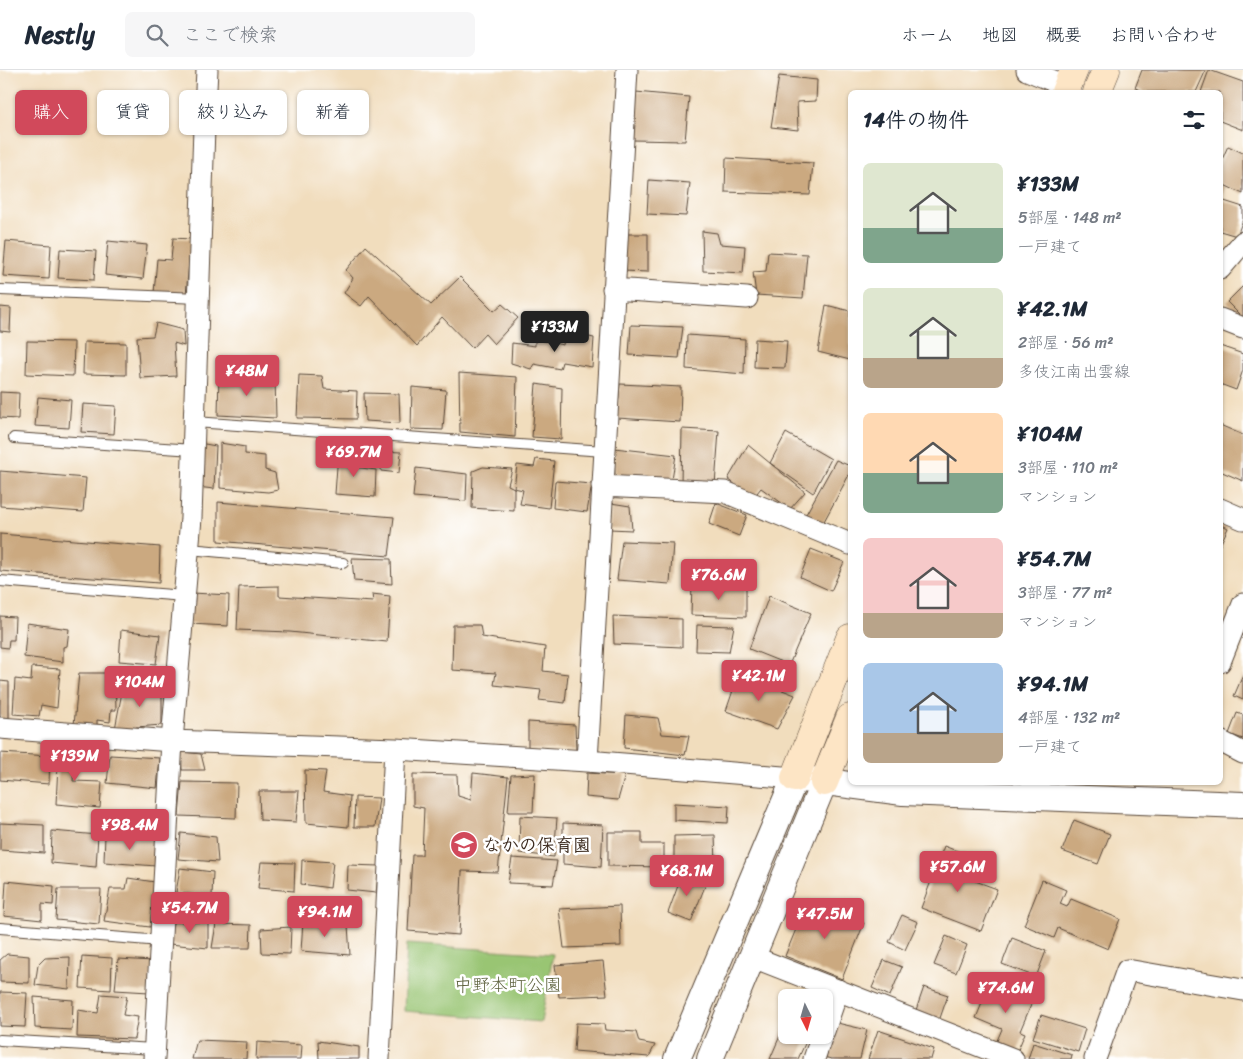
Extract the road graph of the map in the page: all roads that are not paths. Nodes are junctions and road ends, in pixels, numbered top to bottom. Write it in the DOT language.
graph roads {
  1 [pos="207,70"];
  2 [pos="627,70"];
  3 [pos="1027,70"];
  4 [pos="1106,70"];
  5 [pos="1069,83"];
  6 [pos="1098,90"];
  7 [pos="1243,242"];
  8 [pos="1223,265"];
  9 [pos="613,288"];
  10 [pos="0,290"];
  11 [pos="199,298"];
  12 [pos="747,298"];
  13 [pos="1223,320"];
  14 [pos="1243,328"];
  15 [pos="195,422"];
  16 [pos="14,438"];
  17 [pos="194,450"];
  18 [pos="604,451"];
  19 [pos="602,486"];
  20 [pos="1223,510"];
  21 [pos="1243,519"];
  22 [pos="848,543"];
  23 [pos="189,549"];
  24 [pos="343,563"];
  25 [pos="0,581"];
  26 [pos="184,596"];
  27 [pos="1243,604"];
  28 [pos="848,643"];
  29 [pos="1223,654"];
  30 [pos="848,723"];
  31 [pos="0,728"];
  32 [pos="172,741"];
  33 [pos="1223,743"];
  34 [pos="395,749"];
  35 [pos="1243,753"];
  36 [pos="587,761"];
  37 [pos="795,778"];
  38 [pos="824,782"];
  39 [pos="1243,805"];
  40 [pos="0,928"];
  41 [pos="161,940"];
  42 [pos="753,957"];
  43 [pos="838,990"];
  44 [pos="1243,990"];
  45 [pos="833,1005"];
  46 [pos="0,1040"];
  47 [pos="819,1044"];
  48 [pos="154,1054"];
  49 [pos="379,1059"];
  50 [pos="677,1059"];
  51 [pos="710,1059"];
  52 [pos="814,1059"];
  53 [pos="1013,1059"];
  54 [pos="1094,1059"];
  1 -- 11 [label="street"];
  2 -- 9 [label="street"];
  3 -- 5 [label="street"];
  4 -- 6 [label="main road"];
  7 -- 8 [label="street"];
  9 -- 12 [label="street"];
  9 -- 18 [label="street"];
  10 -- 11 [label="lane"];
  11 -- 15 [label="street"];
  13 -- 14 [label="street"];
  15 -- 17 [label="street"];
  15 -- 18 [label="lane"];
  16 -- 17 [label="lane"];
  17 -- 23 [label="street"];
  18 -- 19 [label="street"];
  19 -- 22 [label="street"];
  19 -- 36 [label="street"];
  20 -- 21 [label="street"];
  23 -- 24 [label="lane"];
  23 -- 26 [label="street"];
  25 -- 26 [label="lane"];
  26 -- 32 [label="street"];
  27 -- 29 [label="street"];
  28 -- 37 [label="main road"];
  30 -- 38 [label="main road"];
  31 -- 32 [label="street"];
  32 -- 34 [label="street"];
  32 -- 41 [label="street"];
  33 -- 35 [label="street"];
  34 -- 36 [label="street"];
  34 -- 49 [label="street"];
  36 -- 37 [label="street"];
  37 -- 38 [label="street"];
  37 -- 50 [label="street"];
  38 -- 39 [label="street"];
  38 -- 42 [label="street"];
  40 -- 41 [label="lane"];
  41 -- 48 [label="street"];
  42 -- 43 [label="street"];
  42 -- 51 [label="street"];
  43 -- 45 [label="street"];
  43 -- 53 [label="street"];
  44 -- 54 [label="street"];
  46 -- 48 [label="lane"];
  47 -- 52 [label="street"];
}
